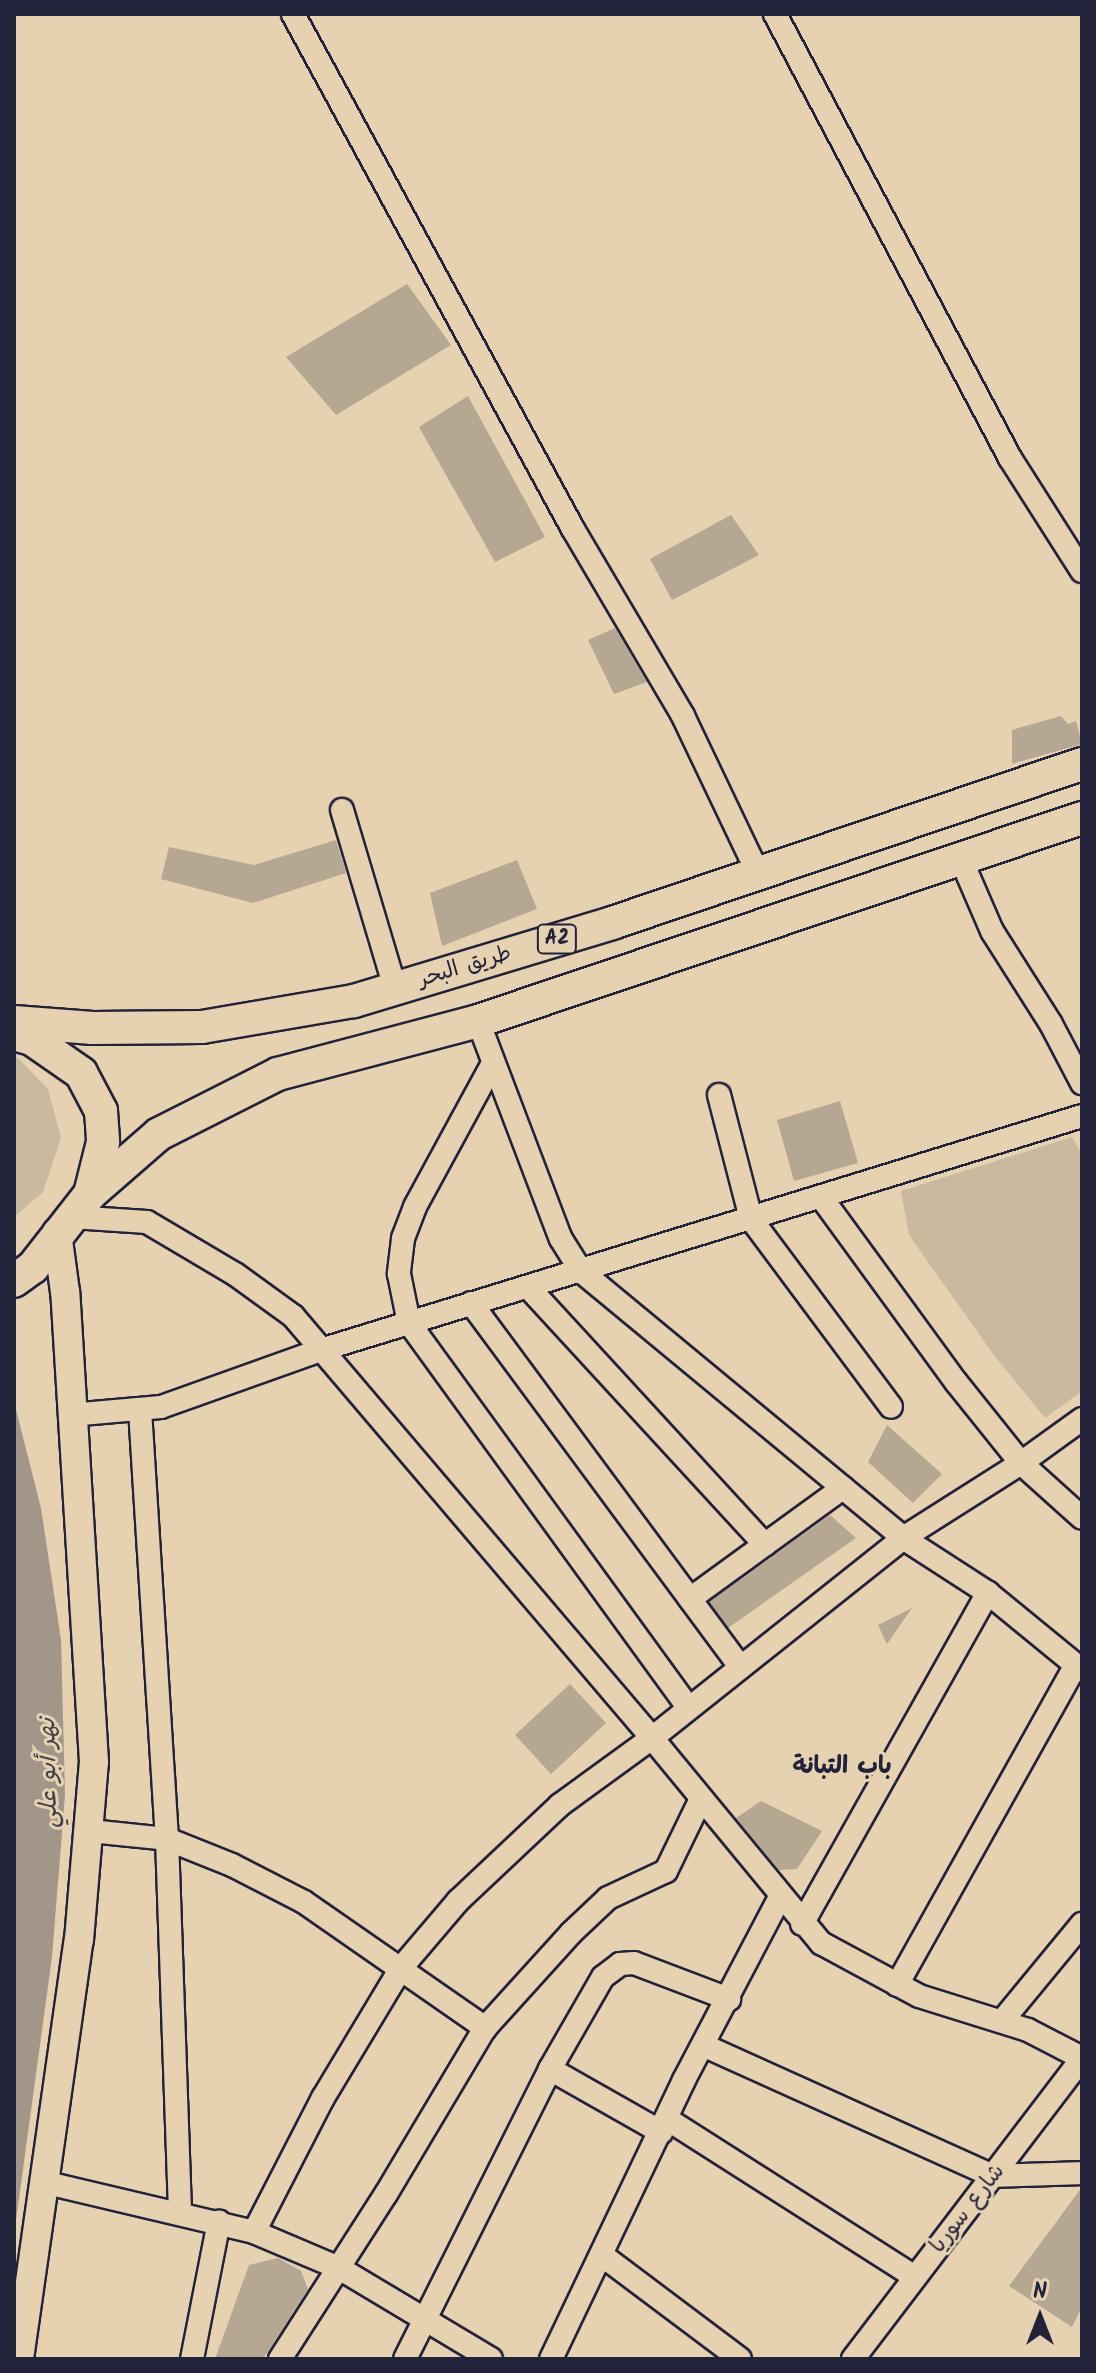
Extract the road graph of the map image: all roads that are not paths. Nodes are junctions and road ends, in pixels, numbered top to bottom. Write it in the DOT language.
graph roads {
  1 [pos="293,14"];
  2 [pos="775,14"];
  3 [pos="1082,571"];
  4 [pos="1082,764"];
  5 [pos="342,810"];
  6 [pos="1082,818"];
  7 [pos="960,857"];
  8 [pos="759,875"];
  9 [pos="395,988"];
  10 [pos="478,1021"];
  11 [pos="14,1022"];
  12 [pos="14,1034"];
  13 [pos="492,1065"];
  14 [pos="1082,1083"];
  15 [pos="719,1095"];
  16 [pos="1082,1116"];
  17 [pos="821,1197"];
  18 [pos="73,1214"];
  19 [pos="751,1219"];
  20 [pos="582,1272"];
  21 [pos="14,1281"];
  22 [pos="528,1287"];
  23 [pos="471,1303"];
  24 [pos="409,1323"];
  25 [pos="324,1349"];
  26 [pos="891,1407"];
  27 [pos="140,1410"];
  28 [pos="70,1415"];
  29 [pos="1082,1419"];
  30 [pos="1021,1463"];
  31 [pos="843,1488"];
  32 [pos="1082,1518"];
  33 [pos="903,1538"];
  34 [pos="765,1545"];
  35 [pos="988,1593"];
  36 [pos="690,1599"];
  37 [pos="740,1667"];
  38 [pos="1079,1667"];
  39 [pos="688,1707"];
  40 [pos="652,1738"];
  41 [pos="701,1799"];
  42 [pos="90,1831"];
  43 [pos="167,1839"];
  44 [pos="780,1897"];
  45 [pos="802,1924"];
  46 [pos="1082,1924"];
  47 [pos="401,1968"];
  48 [pos="897,1985"];
  49 [pos="729,1999"];
  50 [pos="1002,2021"];
  51 [pos="485,2028"];
  52 [pos="705,2046"];
  53 [pos="1082,2058"];
  54 [pos="550,2069"];
  55 [pos="664,2125"];
  56 [pos="1082,2173"];
  57 [pos="993,2176"];
  58 [pos="43,2182"];
  59 [pos="180,2213"];
  60 [pos="219,2222"];
  61 [pos="254,2232"];
  62 [pos="603,2256"];
  63 [pos="339,2268"];
  64 [pos="915,2277"];
  65 [pos="424,2319"];
  66 [pos="19,2359"];
  67 [pos="192,2359"];
  68 [pos="280,2359"];
  69 [pos="405,2359"];
  70 [pos="491,2359"];
  71 [pos="551,2359"];
  72 [pos="740,2359"];
  73 [pos="853,2359"];
  1 -- 8 [label="street"];
  2 -- 3 [label="street"];
  4 -- 8 [label="highway, طريق البحر / A2"];
  5 -- 9 [label="street"];
  6 -- 7 [label="highway, A2"];
  7 -- 10 [label="highway, A2"];
  7 -- 14 [label="street"];
  8 -- 9 [label="highway, طريق البحر / A2"];
  9 -- 11 [label="highway, طريق البحر / A2"];
  10 -- 13 [label="street"];
  10 -- 18 [label="highway, A2"];
  12 -- 18 [label="highway, A2"];
  13 -- 20 [label="street"];
  13 -- 24 [label="street"];
  15 -- 19 [label="street"];
  16 -- 17 [label="street"];
  17 -- 19 [label="street"];
  17 -- 30 [label="street"];
  18 -- 21 [label="highway, A2"];
  18 -- 25 [label="street"];
  18 -- 28 [label="main road"];
  19 -- 20 [label="street"];
  19 -- 26 [label="street"];
  20 -- 22 [label="street"];
  20 -- 31 [label="street"];
  22 -- 23 [label="street"];
  22 -- 34 [label="street"];
  23 -- 24 [label="street"];
  23 -- 36 [label="street"];
  24 -- 25 [label="street"];
  24 -- 39 [label="street"];
  25 -- 27 [label="street"];
  25 -- 40 [label="street"];
  27 -- 28 [label="street"];
  27 -- 43 [label="street"];
  28 -- 42 [label="main road"];
  29 -- 30 [label="street"];
  30 -- 32 [label="street"];
  30 -- 33 [label="street"];
  31 -- 33 [label="street"];
  31 -- 34 [label="street"];
  33 -- 35 [label="street"];
  33 -- 37 [label="street"];
  34 -- 36 [label="street"];
  35 -- 38 [label="street"];
  35 -- 45 [label="street"];
  36 -- 37 [label="street"];
  37 -- 39 [label="street"];
  38 -- 48 [label="street"];
  39 -- 40 [label="street"];
  40 -- 41 [label="street"];
  40 -- 47 [label="street"];
  41 -- 44 [label="street"];
  41 -- 51 [label="street"];
  42 -- 43 [label="street"];
  42 -- 58 [label="main road"];
  43 -- 47 [label="street"];
  43 -- 59 [label="street"];
  44 -- 45 [label="street"];
  44 -- 49 [label="street"];
  45 -- 48 [label="street"];
  46 -- 50 [label="street"];
  47 -- 51 [label="street"];
  47 -- 61 [label="street"];
  48 -- 50 [label="street"];
  49 -- 52 [label="street"];
  49 -- 54 [label="street"];
  50 -- 53 [label="street"];
  51 -- 63 [label="street"];
  52 -- 55 [label="street"];
  52 -- 57 [label="street"];
  53 -- 57 [label="street, شارع سوريا"];
  54 -- 55 [label="street"];
  54 -- 65 [label="street"];
  55 -- 62 [label="street"];
  55 -- 64 [label="street"];
  56 -- 57 [label="street"];
  57 -- 64 [label="street, شارع سوريا"];
  58 -- 59 [label="street"];
  58 -- 66 [label="main road"];
  59 -- 60 [label="street"];
  60 -- 61 [label="street"];
  60 -- 67 [label="street"];
  61 -- 63 [label="street"];
  62 -- 71 [label="street"];
  62 -- 72 [label="street"];
  63 -- 65 [label="street"];
  63 -- 68 [label="street"];
  64 -- 73 [label="street, شارع سوريا"];
  65 -- 69 [label="street"];
  65 -- 70 [label="street"];
}
